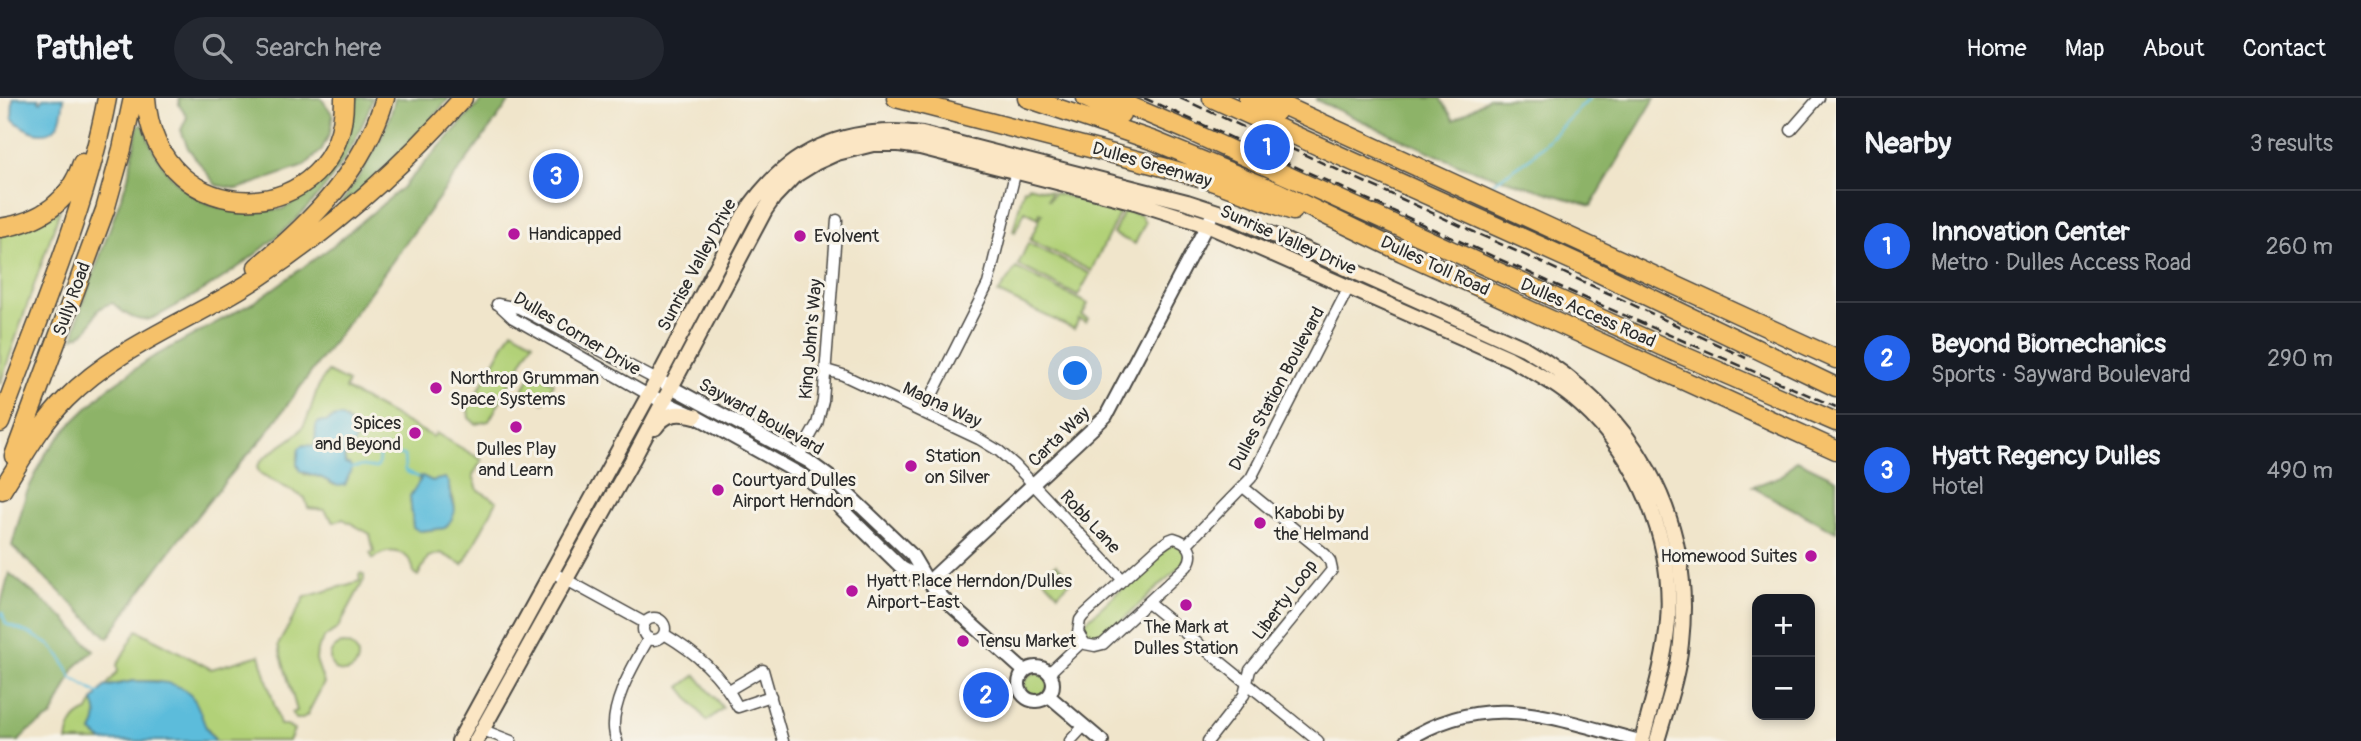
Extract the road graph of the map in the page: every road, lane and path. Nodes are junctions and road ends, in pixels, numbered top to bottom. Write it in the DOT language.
graph roads {
  1 [pos="97,98"];
  2 [pos="107,98"];
  3 [pos="133,98"];
  4 [pos="146,98"];
  5 [pos="344,98"];
  6 [pos="385,98"];
  7 [pos="463,98"];
  8 [pos="896,98"];
  9 [pos="1027,98"];
  10 [pos="1086,98"];
  11 [pos="1111,98"];
  12 [pos="1212,98"];
  13 [pos="1248,98"];
  14 [pos="1267,98"];
  15 [pos="1819,98"];
  16 [pos="1791,130"];
  17 [pos="1017,165"];
  18 [pos="1413,165"];
  19 [pos="1317,209"];
  20 [pos="1214,211"];
  21 [pos="837,220"];
  22 [pos="1207,225"];
  23 [pos="0,228"];
  24 [pos="1402,251"];
  25 [pos="1356,272"];
  26 [pos="1349,288"];
  27 [pos="150,339"];
  28 [pos="1836,359"];
  29 [pos="825,370"];
  30 [pos="657,380"];
  31 [pos="671,387"];
  32 [pos="1836,387"];
  33 [pos="649,395"];
  34 [pos="664,401"];
  35 [pos="923,413"];
  36 [pos="695,416"];
  37 [pos="1762,416"];
  38 [pos="1836,422"];
  39 [pos="0,423"];
  40 [pos="1836,450"];
  41 [pos="799,456"];
  42 [pos="1836,456"];
  43 [pos="634,457"];
  44 [pos="1034,486"];
  45 [pos="1243,487"];
  46 [pos="1,493"];
  47 [pos="1187,544"];
  48 [pos="552,572"];
  49 [pos="567,579"];
  50 [pos="1123,580"];
  51 [pos="928,582"];
  52 [pos="1148,603"];
  53 [pos="645,623"];
  54 [pos="664,634"];
  55 [pos="649,638"];
  56 [pos="1083,641"];
  57 [pos="1024,671"];
  58 [pos="1049,673"];
  59 [pos="1244,682"];
  60 [pos="729,690"];
  61 [pos="771,696"];
  62 [pos="1049,696"];
  63 [pos="1084,726"];
  64 [pos="479,735"];
  65 [pos="458,741"];
  66 [pos="511,741"];
  67 [pos="617,741"];
  68 [pos="783,741"];
  69 [pos="1070,741"];
  70 [pos="1102,741"];
  71 [pos="1208,741"];
  72 [pos="1318,741"];
  73 [pos="1406,741"];
  74 [pos="1641,741"];
  75 [pos="1657,741"];
  1 -- 23 [label="highway"];
  2 -- 39 [label="highway, Sully Road"];
  3 -- 46 [label="highway, Sully Road"];
  4 -- 5 [label="highway"];
  6 -- 27 [label="highway"];
  7 -- 27 [label="highway"];
  8 -- 24 [label="highway, Dulles Greenway"];
  9 -- 19 [label="highway, Dulles Toll Road"];
  10 -- 19 [label="highway"];
  11 -- 38 [label="highway, Dulles Access Road"];
  12 -- 32 [label="highway"];
  13 -- 18 [label="highway"];
  14 -- 18 [label="highway"];
  15 -- 16 [label="street"];
  17 -- 20 [label="main road, Sunrise Valley Drive"];
  17 -- 22 [label="main road, Sunrise Valley Drive"];
  17 -- 30 [label="main road, Sunrise Valley Drive"];
  17 -- 31 [label="main road, Sunrise Valley Drive"];
  17 -- 35 [label="street"];
  18 -- 28 [label="highway"];
  19 -- 24 [label="highway, Dulles Toll Road"];
  20 -- 22 [label="street, Carta Way"];
  20 -- 25 [label="main road, Sunrise Valley Drive"];
  21 -- 29 [label="street, King John's Way"];
  22 -- 26 [label="main road, Sunrise Valley Drive"];
  22 -- 44 [label="street, Carta Way"];
  24 -- 37 [label="highway, Dulles Toll Road"];
  25 -- 26 [label="street, Dulles Station Boulevard"];
  25 -- 75 [label="main road, Sunrise Valley Drive"];
  26 -- 45 [label="street, Dulles Station Boulevard"];
  26 -- 74 [label="main road, Sunrise Valley Drive"];
  27 -- 46 [label="highway"];
  29 -- 35 [label="street, Magna Way"];
  29 -- 41 [label="street, King John's Way"];
  30 -- 31 [label="street, Sayward Boulevard"];
  30 -- 33 [label="main road, Sunrise Valley Drive"];
  30 -- 33 [label="street, Dulles Corner Drive"];
  31 -- 34 [label="main road, Sunrise Valley Drive"];
  31 -- 41 [label="street, Sayward Boulevard"];
  33 -- 34 [label="street, Sayward Boulevard"];
  33 -- 48 [label="main road, Sunrise Valley Drive"];
  34 -- 36 [label="street, Sayward Boulevard"];
  34 -- 43 [label="main road, Sunrise Valley Drive"];
  35 -- 44 [label="street, Magna Way"];
  36 -- 43 [label="main road"];
  36 -- 51 [label="street, Sayward Boulevard"];
  37 -- 40 [label="highway, Dulles Toll Road"];
  37 -- 42 [label="highway"];
  41 -- 51 [label="street, Sayward Boulevard"];
  43 -- 49 [label="main road, Sunrise Valley Drive"];
  44 -- 50 [label="street, Robb Lane"];
  44 -- 51 [label="street, Carta Way"];
  45 -- 47 [label="street, Dulles Station Boulevard"];
  45 -- 59 [label="street, Liberty Loop"];
  47 -- 50 [label="street"];
  47 -- 52 [label="street"];
  48 -- 49 [label="street"];
  48 -- 65 [label="main road, Sunrise Valley Drive"];
  49 -- 53 [label="street"];
  49 -- 64 [label="main road, Sunrise Valley Drive"];
  50 -- 56 [label="street"];
  51 -- 57 [label="street, Sayward Boulevard"];
  52 -- 56 [label="street"];
  52 -- 59 [label="street"];
  53 -- 54 [label="street"];
  53 -- 55 [label="street"];
  54 -- 55 [label="street"];
  54 -- 60 [label="street"];
  55 -- 67 [label="street"];
  56 -- 58 [label="street"];
  57 -- 58 [label="street"];
  57 -- 62 [label="street"];
  58 -- 62 [label="street"];
  59 -- 71 [label="street, Liberty Loop"];
  59 -- 72 [label="street"];
  60 -- 61 [label="street"];
  60 -- 61 [label="street"];
  61 -- 68 [label="street"];
  62 -- 63 [label="street"];
  63 -- 69 [label="street"];
  63 -- 70 [label="street"];
  64 -- 66 [label="street"];
  73 -- 74 [label="street"];
}
